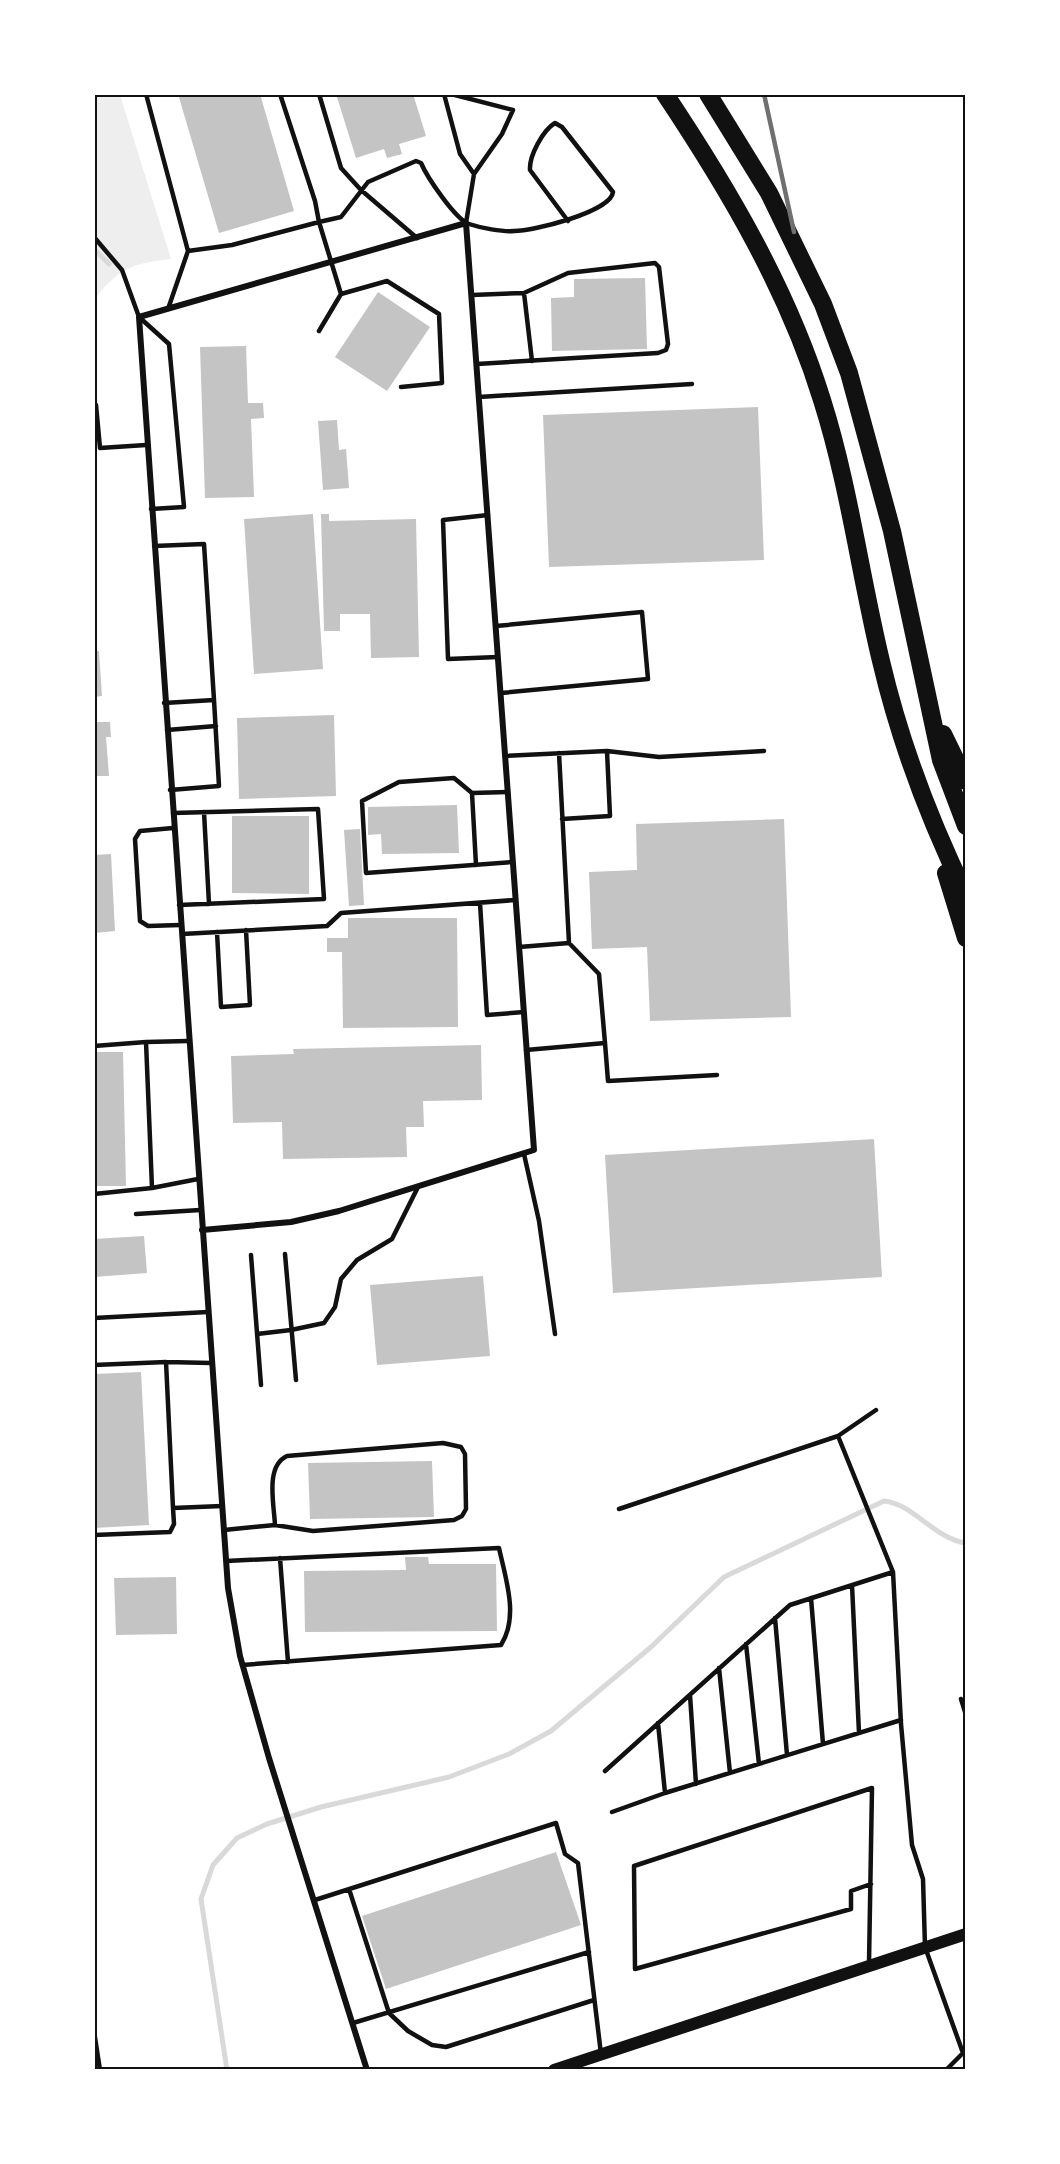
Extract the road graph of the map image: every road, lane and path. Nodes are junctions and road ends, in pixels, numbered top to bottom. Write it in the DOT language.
graph roads {
  1 [pos="146,94"];
  2 [pos="280,94"];
  3 [pos="319,94"];
  4 [pos="444,94"];
  5 [pos="451,94"];
  6 [pos="665,94"];
  7 [pos="708,94"];
  8 [pos="474,174"];
  9 [pos="360,190"];
  10 [pos="568,221"];
  11 [pos="319,222"];
  12 [pos="466,223"];
  13 [pos="94,237"];
  14 [pos="417,238"];
  15 [pos="188,251"];
  16 [pos="332,262"];
  17 [pos="524,292"];
  18 [pos="340,294"];
  19 [pos="472,295"];
  20 [pos="168,309"];
  21 [pos="138,318"];
  22 [pos="319,331"];
  23 [pos="532,361"];
  24 [pos="477,364"];
  25 [pos="692,384"];
  26 [pos="401,387"];
  27 [pos="479,397"];
  28 [pos="96,405"];
  29 [pos="146,445"];
  30 [pos="151,509"];
  31 [pos="488,515"];
  32 [pos="154,546"];
  33 [pos="496,626"];
  34 [pos="498,657"];
  35 [pos="501,693"];
  36 [pos="214,700"];
  37 [pos="164,703"];
  38 [pos="927,703"];
  39 [pos="216,726"];
  40 [pos="166,730"];
  41 [pos="608,751"];
  42 [pos="764,751"];
  43 [pos="559,753"];
  44 [pos="505,756"];
  45 [pos="966,781"];
  46 [pos="170,790"];
  47 [pos="508,792"];
  48 [pos="472,793"];
  49 [pos="204,812"];
  50 [pos="172,813"];
  51 [pos="930,817"];
  52 [pos="562,819"];
  53 [pos="966,825"];
  54 [pos="173,828"];
  55 [pos="512,862"];
  56 [pos="476,865"];
  57 [pos="966,895"];
  58 [pos="515,900"];
  59 [pos="480,903"];
  60 [pos="209,904"];
  61 [pos="179,905"];
  62 [pos="180,925"];
  63 [pos="246,930"];
  64 [pos="217,932"];
  65 [pos="181,934"];
  66 [pos="966,938"];
  67 [pos="569,943"];
  68 [pos="519,947"];
  69 [pos="524,1012"];
  70 [pos="188,1041"];
  71 [pos="146,1042"];
  72 [pos="605,1043"];
  73 [pos="94,1046"];
  74 [pos="526,1050"];
  75 [pos="717,1075"];
  76 [pos="524,1154"];
  77 [pos="198,1179"];
  78 [pos="418,1186"];
  79 [pos="152,1188"];
  80 [pos="94,1194"];
  81 [pos="200,1210"];
  82 [pos="136,1214"];
  83 [pos="201,1230"];
  84 [pos="285,1254"];
  85 [pos="251,1255"];
  86 [pos="207,1312"];
  87 [pos="94,1318"];
  88 [pos="291,1330"];
  89 [pos="257,1334"];
  90 [pos="555,1334"];
  91 [pos="166,1362"];
  92 [pos="211,1363"];
  93 [pos="94,1365"];
  94 [pos="296,1380"];
  95 [pos="261,1385"];
  96 [pos="876,1410"];
  97 [pos="838,1436"];
  98 [pos="222,1506"];
  99 [pos="173,1508"];
  100 [pos="619,1509"];
  101 [pos="275,1525"];
  102 [pos="224,1530"];
  103 [pos="94,1535"];
  104 [pos="280,1558"];
  105 [pos="226,1561"];
  106 [pos="893,1572"];
  107 [pos="852,1585"];
  108 [pos="811,1598"];
  109 [pos="775,1618"];
  110 [pos="746,1644"];
  111 [pos="288,1662"];
  112 [pos="242,1665"];
  113 [pos="719,1668"];
  114 [pos="690,1695"];
  115 [pos="961,1699"];
  116 [pos="966,1714"];
  117 [pos="901,1720"];
  118 [pos="658,1723"];
  119 [pos="859,1733"];
  120 [pos="823,1744"];
  121 [pos="787,1755"];
  122 [pos="759,1764"];
  123 [pos="605,1771"];
  124 [pos="730,1773"];
  125 [pos="696,1784"];
  126 [pos="665,1793"];
  127 [pos="612,1812"];
  128 [pos="871,1884"];
  129 [pos="349,1889"];
  130 [pos="315,1900"];
  131 [pos="966,1934"];
  132 [pos="925,1947"];
  133 [pos="589,1952"];
  134 [pos="869,1966"];
  135 [pos="594,2000"];
  136 [pos="389,2013"];
  137 [pos="353,2023"];
  138 [pos="94,2031"];
  139 [pos="963,2053"];
  140 [pos="601,2054"];
  141 [pos="966,2059"];
  142 [pos="100,2070"];
  143 [pos="367,2070"];
  144 [pos="554,2070"];
  145 [pos="946,2070"];
  1 -- 15 [label="lane"];
  2 -- 11 [label="lane"];
  3 -- 9 [label="lane"];
  4 -- 8 [label="lane"];
  5 -- 8 [label="lane"];
  6 -- 51 [label="highway"];
  7 -- 38 [label="highway"];
  8 -- 12 [label="lane"];
  9 -- 11 [label="lane"];
  9 -- 12 [label="lane"];
  9 -- 14 [label="lane"];
  10 -- 10 [label="lane"];
  10 -- 12 [label="lane"];
  11 -- 15 [label="lane"];
  11 -- 16 [label="lane"];
  12 -- 14 [label="street"];
  12 -- 19 [label="street"];
  13 -- 21 [label="lane"];
  14 -- 16 [label="street"];
  15 -- 20 [label="lane"];
  16 -- 18 [label="lane"];
  16 -- 20 [label="street"];
  17 -- 19 [label="lane"];
  17 -- 23 [label="lane"];
  17 -- 23 [label="lane"];
  18 -- 22 [label="lane"];
  18 -- 26 [label="lane"];
  19 -- 24 [label="street"];
  20 -- 21 [label="street"];
  21 -- 29 [label="street"];
  21 -- 30 [label="lane"];
  23 -- 24 [label="lane"];
  24 -- 27 [label="street"];
  25 -- 27 [label="lane"];
  27 -- 31 [label="street"];
  28 -- 29 [label="lane"];
  29 -- 30 [label="street"];
  30 -- 32 [label="street"];
  31 -- 33 [label="street"];
  31 -- 34 [label="lane"];
  32 -- 36 [label="lane"];
  32 -- 37 [label="street"];
  33 -- 34 [label="street"];
  33 -- 35 [label="lane"];
  34 -- 35 [label="street"];
  35 -- 44 [label="street"];
  36 -- 37 [label="lane"];
  36 -- 39 [label="lane"];
  37 -- 40 [label="street"];
  38 -- 45 [label="highway"];
  38 -- 53 [label="highway"];
  39 -- 40 [label="lane"];
  39 -- 46 [label="lane"];
  40 -- 46 [label="street"];
  41 -- 42 [label="lane"];
  41 -- 43 [label="lane"];
  41 -- 52 [label="lane"];
  43 -- 44 [label="lane"];
  43 -- 52 [label="lane"];
  44 -- 47 [label="street"];
  46 -- 50 [label="street"];
  47 -- 48 [label="lane"];
  47 -- 55 [label="street"];
  48 -- 56 [label="lane"];
  48 -- 56 [label="lane"];
  49 -- 50 [label="lane"];
  49 -- 60 [label="lane"];
  49 -- 60 [label="lane"];
  50 -- 54 [label="street"];
  51 -- 57 [label="highway"];
  51 -- 66 [label="highway"];
  52 -- 67 [label="lane"];
  54 -- 61 [label="street"];
  54 -- 62 [label="lane"];
  55 -- 56 [label="lane"];
  55 -- 58 [label="street"];
  58 -- 59 [label="lane"];
  58 -- 68 [label="street"];
  59 -- 63 [label="lane"];
  59 -- 69 [label="lane"];
  60 -- 61 [label="lane"];
  61 -- 62 [label="street"];
  62 -- 65 [label="street"];
  63 -- 64 [label="lane"];
  63 -- 64 [label="lane"];
  64 -- 65 [label="lane"];
  65 -- 70 [label="street"];
  67 -- 68 [label="lane"];
  67 -- 72 [label="lane"];
  68 -- 69 [label="street"];
  69 -- 74 [label="street"];
  70 -- 71 [label="lane"];
  70 -- 77 [label="street"];
  71 -- 73 [label="lane"];
  71 -- 79 [label="lane"];
  72 -- 74 [label="lane"];
  72 -- 75 [label="lane"];
  74 -- 76 [label="street"];
  76 -- 78 [label="street"];
  76 -- 90 [label="lane"];
  77 -- 79 [label="lane"];
  77 -- 81 [label="street"];
  78 -- 83 [label="street"];
  78 -- 88 [label="lane"];
  79 -- 80 [label="lane"];
  81 -- 82 [label="lane"];
  81 -- 83 [label="street"];
  83 -- 86 [label="street"];
  84 -- 88 [label="lane"];
  85 -- 89 [label="lane"];
  86 -- 87 [label="lane"];
  86 -- 92 [label="street"];
  88 -- 89 [label="lane"];
  88 -- 94 [label="lane"];
  89 -- 95 [label="lane"];
  91 -- 92 [label="lane"];
  91 -- 93 [label="lane"];
  91 -- 99 [label="lane"];
  92 -- 98 [label="street"];
  96 -- 97 [label="lane"];
  97 -- 100 [label="lane"];
  97 -- 106 [label="lane"];
  98 -- 99 [label="lane"];
  98 -- 102 [label="street"];
  99 -- 103 [label="lane"];
  101 -- 101 [label="lane"];
  101 -- 102 [label="lane"];
  102 -- 105 [label="street"];
  104 -- 105 [label="lane"];
  104 -- 111 [label="lane"];
  104 -- 111 [label="lane"];
  105 -- 112 [label="street"];
  106 -- 107 [label="lane"];
  106 -- 117 [label="lane"];
  107 -- 108 [label="lane"];
  107 -- 119 [label="lane"];
  108 -- 109 [label="lane"];
  108 -- 120 [label="lane"];
  109 -- 110 [label="lane"];
  109 -- 121 [label="lane"];
  110 -- 113 [label="lane"];
  110 -- 122 [label="lane"];
  111 -- 112 [label="lane"];
  112 -- 130 [label="street"];
  113 -- 114 [label="lane"];
  113 -- 124 [label="lane"];
  114 -- 118 [label="lane"];
  114 -- 125 [label="lane"];
  115 -- 116 [label="lane"];
  117 -- 119 [label="lane"];
  117 -- 132 [label="lane"];
  118 -- 123 [label="lane"];
  118 -- 126 [label="lane"];
  119 -- 120 [label="lane"];
  120 -- 121 [label="lane"];
  121 -- 122 [label="lane"];
  122 -- 124 [label="lane"];
  124 -- 125 [label="lane"];
  125 -- 126 [label="lane"];
  126 -- 127 [label="lane"];
  128 -- 128 [label="lane"];
  128 -- 134 [label="lane"];
  129 -- 130 [label="lane"];
  129 -- 133 [label="lane"];
  129 -- 136 [label="lane"];
  130 -- 137 [label="street"];
  131 -- 132 [label="main road"];
  132 -- 134 [label="main road"];
  132 -- 139 [label="lane"];
  133 -- 135 [label="lane"];
  133 -- 136 [label="lane"];
  134 -- 140 [label="main road"];
  135 -- 136 [label="lane"];
  135 -- 140 [label="lane"];
  136 -- 137 [label="lane"];
  137 -- 143 [label="street"];
  138 -- 142 [label="lane"];
  139 -- 141 [label="lane"];
  139 -- 145 [label="lane"];
  140 -- 144 [label="main road"];
}
